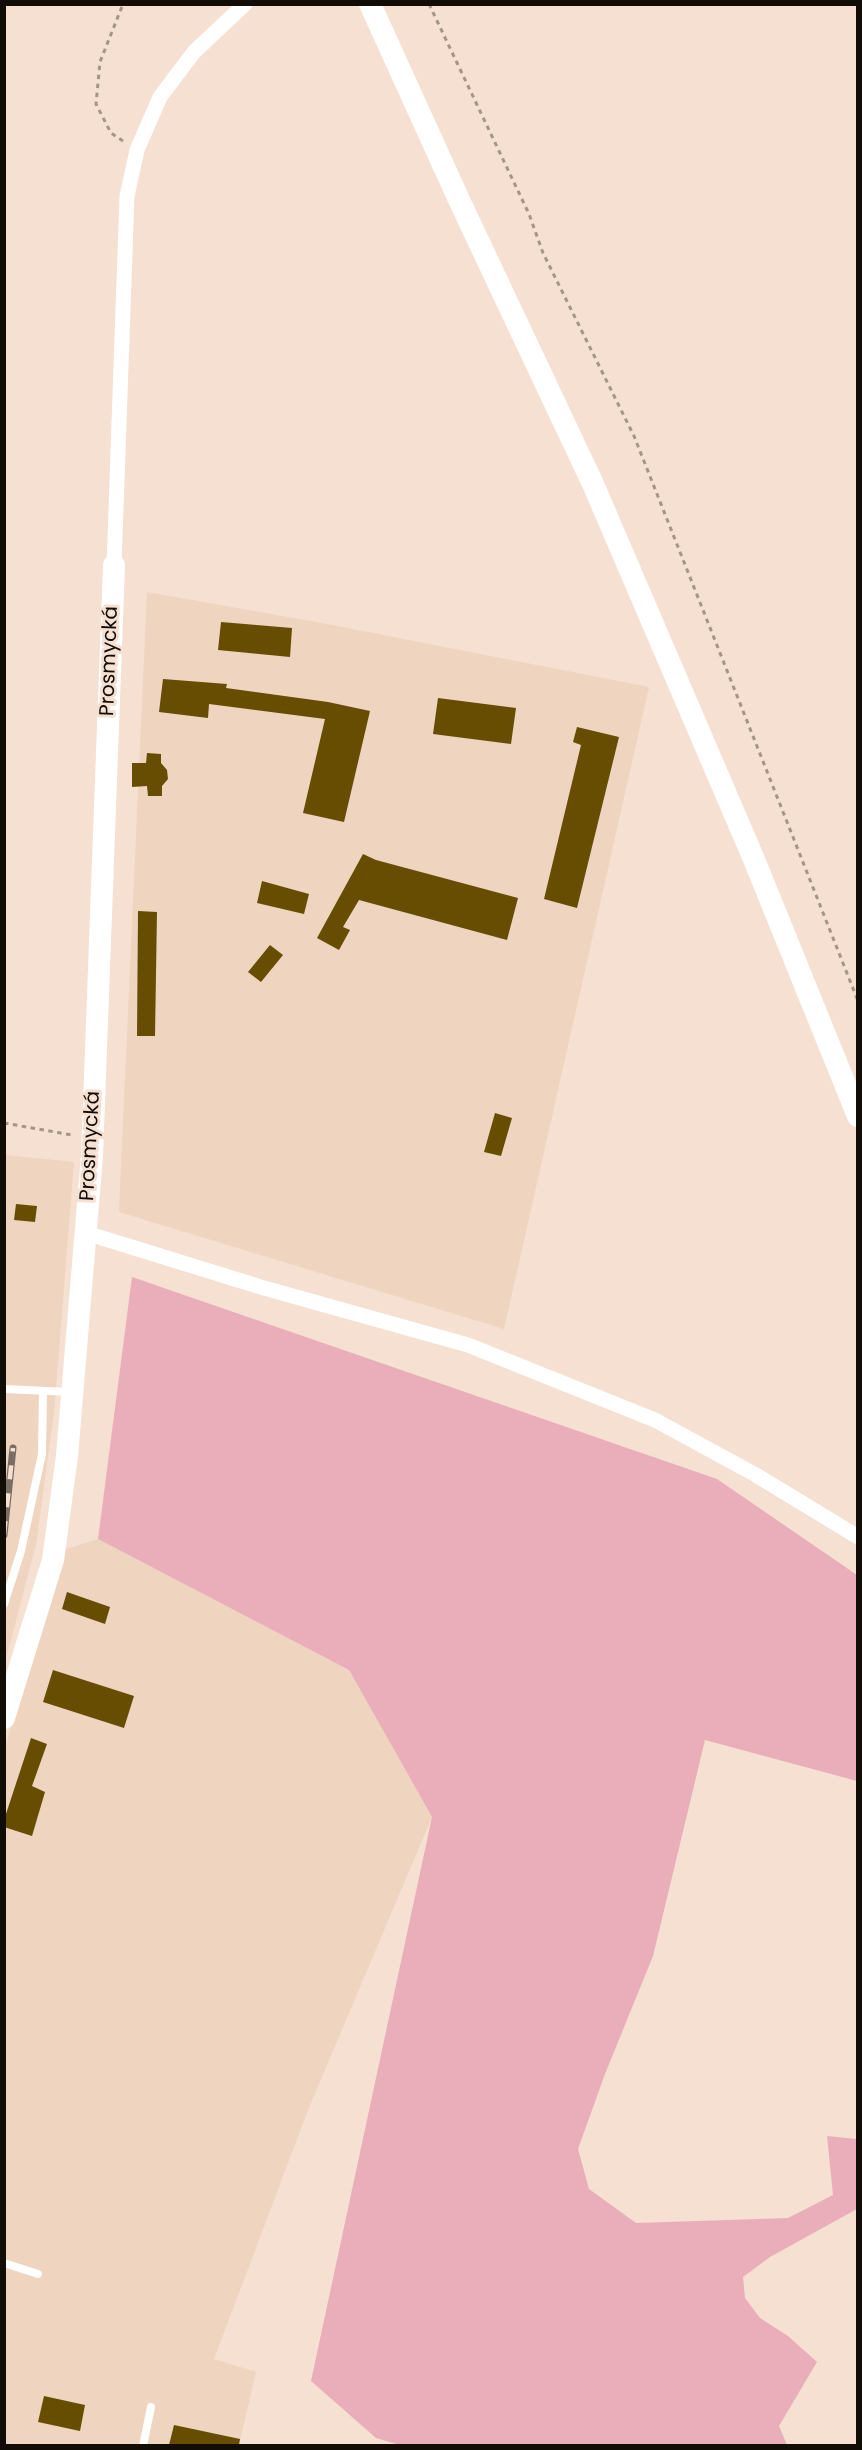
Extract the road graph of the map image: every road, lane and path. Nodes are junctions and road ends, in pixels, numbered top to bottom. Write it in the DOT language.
graph roads {
  1 [pos="123,4"];
  2 [pos="245,4"];
  3 [pos="370,4"];
  4 [pos="429,4"];
  5 [pos="137,150"];
  6 [pos="114,565"];
  7 [pos="858,1001"];
  8 [pos="858,1116"];
  9 [pos="4,1123"];
  10 [pos="92,1156"];
  11 [pos="86,1233"];
  12 [pos="4,1389"];
  13 [pos="43,1391"];
  14 [pos="71,1392"];
  15 [pos="858,1537"];
  16 [pos="4,1604"];
  17 [pos="4,1719"];
  18 [pos="4,2263"];
  19 [pos="38,2274"];
  20 [pos="150,2407"];
  21 [pos="143,2445"];
  1 -- 5 [label="path"];
  2 -- 5 [label="street"];
  3 -- 8 [label="main road"];
  4 -- 7 [label="path"];
  5 -- 6 [label="street"];
  6 -- 10 [label="main road, Prosmycká"];
  9 -- 10 [label="path"];
  10 -- 11 [label="main road, Prosmycká"];
  11 -- 14 [label="main road, Prosmycká"];
  11 -- 15 [label="street"];
  12 -- 13 [label="lane"];
  13 -- 14 [label="lane"];
  13 -- 16 [label="lane"];
  14 -- 17 [label="main road, Prosmycká"];
  18 -- 19 [label="lane"];
  20 -- 21 [label="lane"];
}
